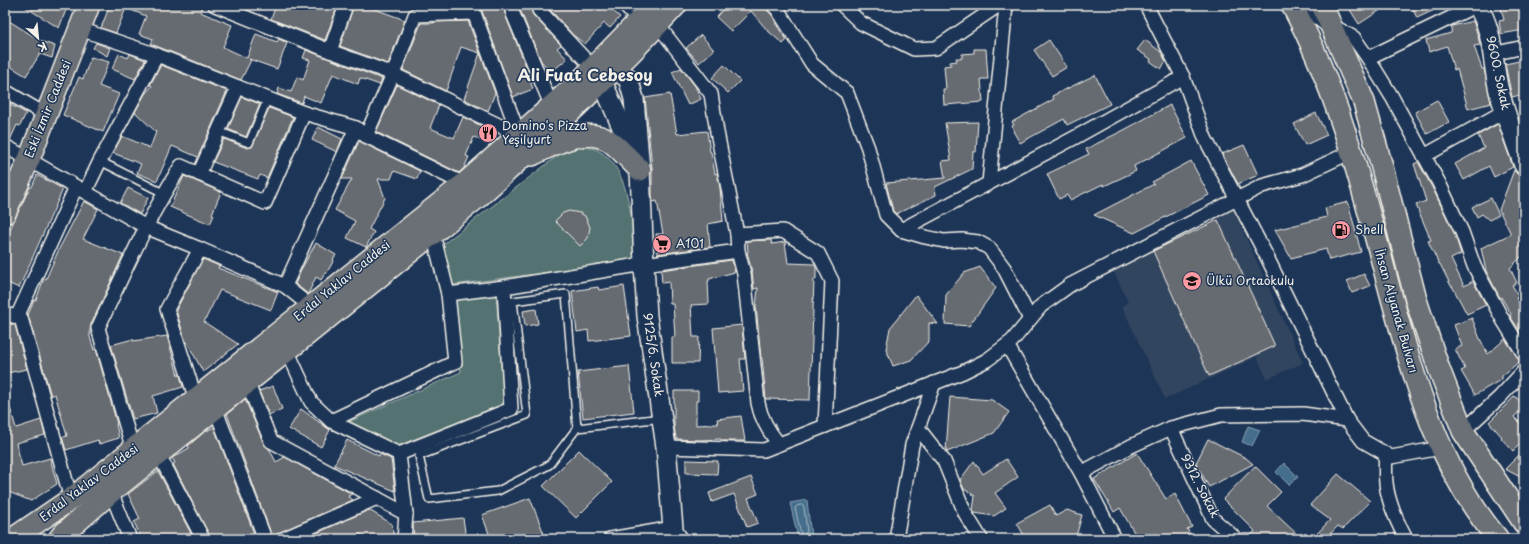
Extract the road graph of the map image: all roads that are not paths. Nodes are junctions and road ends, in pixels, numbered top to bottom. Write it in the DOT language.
graph roads {
  1 [pos="89,5"];
  2 [pos="215,5"];
  3 [pos="346,5"];
  4 [pos="511,5"];
  5 [pos="538,5"];
  6 [pos="620,5"];
  7 [pos="676,5"];
  8 [pos="773,5"];
  9 [pos="842,5"];
  10 [pos="999,5"];
  11 [pos="1006,5"];
  12 [pos="1146,5"];
  13 [pos="1292,5"];
  14 [pos="1306,5"];
  15 [pos="1322,5"];
  16 [pos="1477,5"];
  17 [pos="474,9"];
  18 [pos="984,9"];
  19 [pos="656,15"];
  20 [pos="636,23"];
  21 [pos="1331,25"];
  22 [pos="80,29"];
  23 [pos="1524,47"];
  24 [pos="330,51"];
  25 [pos="1492,54"];
  26 [pos="157,55"];
  27 [pos="1368,58"];
  28 [pos="608,68"];
  29 [pos="393,74"];
  30 [pos="1183,77"];
  31 [pos="238,87"];
  32 [pos="5,91"];
  33 [pos="268,98"];
  34 [pos="552,107"];
  35 [pos="1505,111"];
  36 [pos="304,113"];
  37 [pos="46,115"];
  38 [pos="218,131"];
  39 [pos="361,132"];
  40 [pos="519,135"];
  41 [pos="5,146"];
  42 [pos="1351,152"];
  43 [pos="1424,156"];
  44 [pos="29,159"];
  45 [pos="100,161"];
  46 [pos="517,162"];
  47 [pos="1524,165"];
  48 [pos="640,170"];
  49 [pos="199,174"];
  50 [pos="989,183"];
  51 [pos="464,184"];
  52 [pos="80,189"];
  53 [pos="163,193"];
  54 [pos="1238,199"];
  55 [pos="5,213"];
  56 [pos="146,227"];
  57 [pos="901,230"];
  58 [pos="433,234"];
  59 [pos="737,234"];
  60 [pos="200,249"];
  61 [pos="738,251"];
  62 [pos="644,264"];
  63 [pos="285,286"];
  64 [pos="504,287"];
  65 [pos="448,294"];
  66 [pos="310,306"];
  67 [pos="11,316"];
  68 [pos="1030,319"];
  69 [pos="1007,345"];
  70 [pos="287,350"];
  71 [pos="1524,354"];
  72 [pos="1524,371"];
  73 [pos="247,382"];
  74 [pos="934,383"];
  75 [pos="206,404"];
  76 [pos="662,418"];
  77 [pos="1347,420"];
  78 [pos="331,421"];
  79 [pos="824,426"];
  80 [pos="577,428"];
  81 [pos="918,428"];
  82 [pos="1170,428"];
  83 [pos="1462,431"];
  84 [pos="779,444"];
  85 [pos="666,447"];
  86 [pos="1441,448"];
  87 [pos="133,450"];
  88 [pos="158,453"];
  89 [pos="399,454"];
  90 [pos="1385,454"];
  91 [pos="1081,473"];
  92 [pos="111,492"];
  93 [pos="377,498"];
  94 [pos="71,499"];
  95 [pos="406,514"];
  96 [pos="1522,515"];
  97 [pos="10,535"];
  98 [pos="676,535"];
  99 [pos="61,538"];
  100 [pos="130,539"];
  101 [pos="203,539"];
  102 [pos="264,539"];
  103 [pos="283,539"];
  104 [pos="404,539"];
  105 [pos="610,539"];
  106 [pos="896,539"];
  107 [pos="981,539"];
  108 [pos="1115,539"];
  109 [pos="1236,539"];
  110 [pos="1406,539"];
  111 [pos="1498,539"];
  1 -- 22 [label="main road, Eski İzmir Caddesi"];
  2 -- 24 [label="street"];
  3 -- 24 [label="street"];
  4 -- 34 [label="street"];
  5 -- 28 [label="street"];
  6 -- 20 [label="lane"];
  7 -- 19 [label="main road, Erdal Yaklav Caddesi"];
  8 -- 57 [label="street"];
  9 -- 18 [label="street"];
  10 -- 18 [label="street"];
  11 -- 50 [label="street"];
  12 -- 30 [label="street"];
  13 -- 42 [label="main road, İhsan Alyanak Bulvarı"];
  14 -- 21 [label="main road"];
  15 -- 21 [label="main road, İhsan Alyanak Bulvarı"];
  16 -- 25 [label="main road, 9600. Sokak"];
  16 -- 27 [label="street"];
  17 -- 29 [label="street"];
  17 -- 40 [label="street"];
  19 -- 20 [label="main road, Erdal Yaklav Caddesi"];
  19 -- 28 [label="main road, Erdal Yaklav Caddesi"];
  19 -- 59 [label="street"];
  20 -- 28 [label="main road, Erdal Yaklav Caddesi"];
  21 -- 27 [label="street"];
  21 -- 83 [label="main road, İhsan Alyanak Bulvarı"];
  22 -- 26 [label="street"];
  22 -- 37 [label="main road, Eski İzmir Caddesi"];
  23 -- 25 [label="street"];
  24 -- 29 [label="street"];
  25 -- 35 [label="main road, 9600. Sokak"];
  26 -- 31 [label="street"];
  26 -- 45 [label="street"];
  27 -- 43 [label="street"];
  28 -- 34 [label="main road, Erdal Yaklav Caddesi"];
  28 -- 46 [label="main road, Erdal Yaklav Caddesi"];
  28 -- 48 [label="main road, 9125/6. Sokak"];
  28 -- 48 [label="main road, 9125/6. Sokak"];
  29 -- 39 [label="street"];
  29 -- 40 [label="street"];
  30 -- 50 [label="street"];
  30 -- 54 [label="street"];
  31 -- 33 [label="street"];
  31 -- 38 [label="street"];
  32 -- 37 [label="street"];
  33 -- 36 [label="street"];
  33 -- 38 [label="lane"];
  34 -- 40 [label="main road, Erdal Yaklav Caddesi"];
  35 -- 43 [label="street"];
  35 -- 47 [label="main road, 9600. Sokak"];
  36 -- 39 [label="street"];
  36 -- 49 [label="street"];
  37 -- 44 [label="main road, Eski İzmir Caddesi"];
  38 -- 49 [label="street"];
  39 -- 51 [label="street"];
  39 -- 63 [label="street"];
  40 -- 51 [label="main road, Erdal Yaklav Caddesi"];
  41 -- 44 [label="street"];
  42 -- 54 [label="street"];
  42 -- 86 [label="main road, İhsan Alyanak Bulvarı"];
  43 -- 71 [label="street"];
  44 -- 52 [label="street"];
  44 -- 55 [label="main road, Eski İzmir Caddesi"];
  45 -- 52 [label="street"];
  45 -- 53 [label="lane"];
  46 -- 48 [label="main road"];
  46 -- 58 [label="main road, Erdal Yaklav Caddesi"];
  48 -- 62 [label="main road, 9125/6. Sokak"];
  49 -- 53 [label="street"];
  50 -- 57 [label="street"];
  51 -- 66 [label="main road, Erdal Yaklav Caddesi"];
  52 -- 56 [label="street"];
  52 -- 67 [label="street"];
  53 -- 56 [label="street"];
  54 -- 68 [label="street"];
  54 -- 77 [label="street"];
  56 -- 60 [label="street"];
  56 -- 87 [label="street"];
  57 -- 68 [label="street"];
  58 -- 65 [label="street"];
  58 -- 70 [label="main road, Erdal Yaklav Caddesi"];
  59 -- 61 [label="street"];
  59 -- 79 [label="street"];
  60 -- 63 [label="street"];
  60 -- 75 [label="street"];
  61 -- 62 [label="street"];
  61 -- 84 [label="street"];
  62 -- 64 [label="street"];
  62 -- 76 [label="main road, 9125/6. Sokak"];
  63 -- 66 [label="street"];
  64 -- 65 [label="street"];
  64 -- 89 [label="street"];
  65 -- 78 [label="street"];
  66 -- 75 [label="main road, Erdal Yaklav Caddesi"];
  67 -- 94 [label="street"];
  68 -- 69 [label="street"];
  69 -- 74 [label="street"];
  69 -- 91 [label="street"];
  70 -- 73 [label="main road, Erdal Yaklav Caddesi"];
  70 -- 78 [label="street"];
  72 -- 83 [label="street"];
  73 -- 75 [label="main road, Erdal Yaklav Caddesi"];
  73 -- 93 [label="street"];
  74 -- 79 [label="street"];
  74 -- 81 [label="street"];
  75 -- 87 [label="main road, Erdal Yaklav Caddesi"];
  75 -- 88 [label="main road, Erdal Yaklav Caddesi"];
  75 -- 102 [label="street"];
  76 -- 80 [label="lane"];
  76 -- 85 [label="main road, 9125/6. Sokak"];
  77 -- 82 [label="street"];
  77 -- 90 [label="street"];
  78 -- 89 [label="street"];
  79 -- 84 [label="street"];
  80 -- 80 [label="lane"];
  81 -- 106 [label="street"];
  81 -- 107 [label="street"];
  82 -- 91 [label="street"];
  82 -- 109 [label="street, 9312. Sokak"];
  83 -- 96 [label="main road, İhsan Alyanak Bulvarı"];
  84 -- 85 [label="street"];
  85 -- 98 [label="main road, 9125/6. Sokak"];
  86 -- 90 [label="street"];
  86 -- 111 [label="main road, İhsan Alyanak Bulvarı"];
  87 -- 94 [label="main road, Erdal Yaklav Caddesi"];
  88 -- 92 [label="main road, Erdal Yaklav Caddesi"];
  88 -- 101 [label="street"];
  89 -- 95 [label="street"];
  90 -- 110 [label="street"];
  91 -- 108 [label="street"];
  92 -- 99 [label="main road, Erdal Yaklav Caddesi"];
  92 -- 100 [label="street"];
  93 -- 95 [label="street"];
  93 -- 103 [label="street"];
  94 -- 97 [label="main road, Erdal Yaklav Caddesi"];
  95 -- 104 [label="street"];
  98 -- 105 [label="street"];
}
